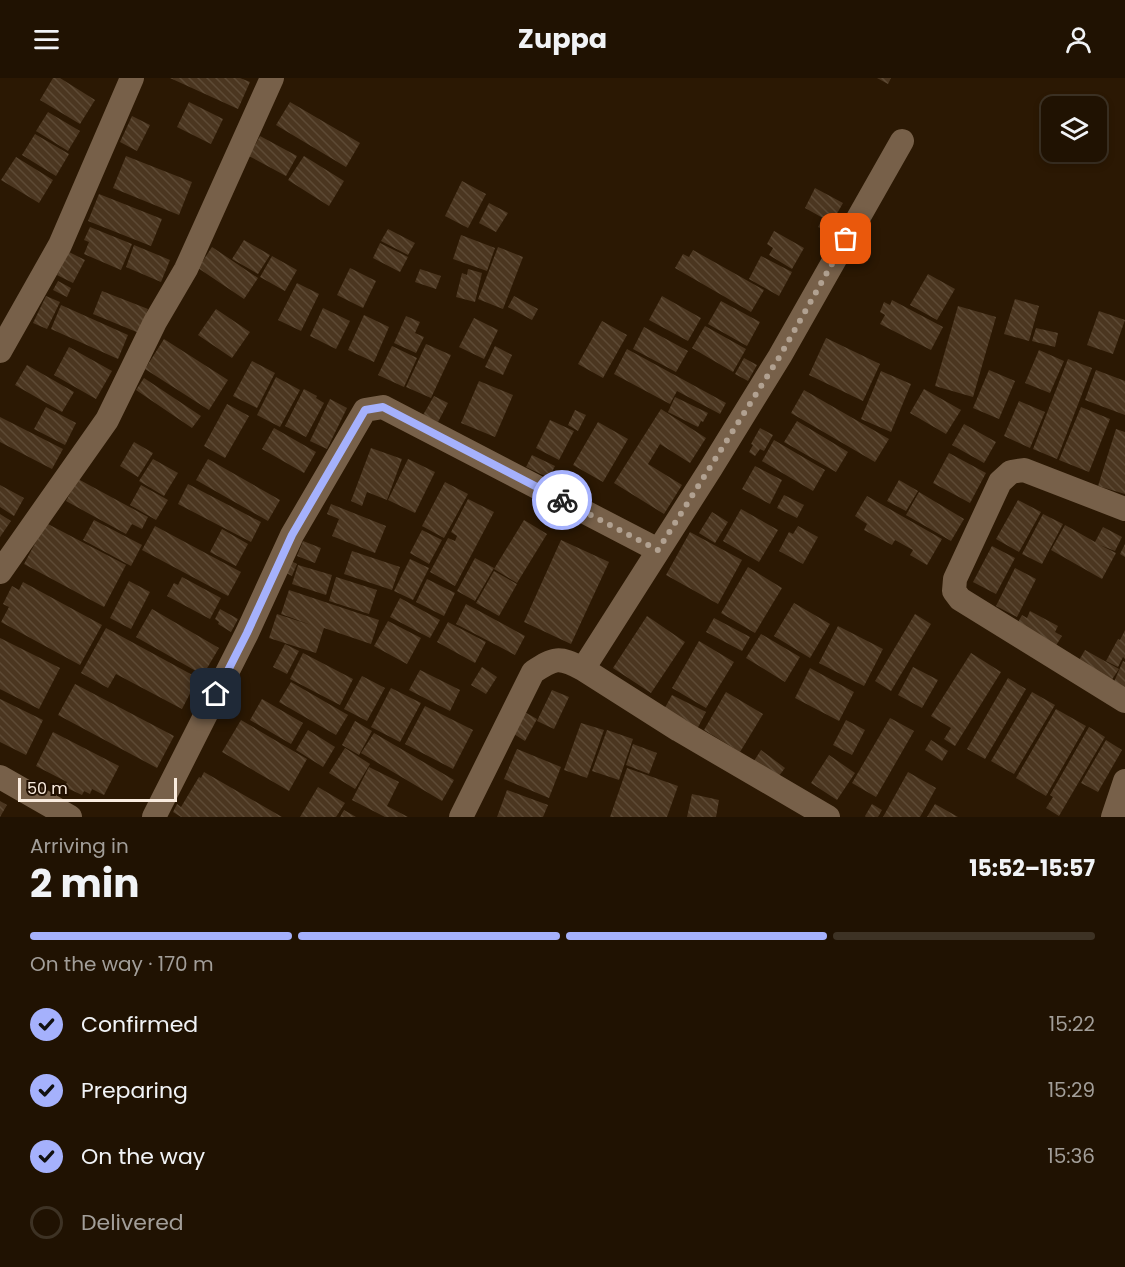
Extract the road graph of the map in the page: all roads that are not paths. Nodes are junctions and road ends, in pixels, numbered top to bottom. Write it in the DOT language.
graph roads {
  1 [pos="132,78"];
  2 [pos="272,78"];
  3 [pos="902,141"];
  4 [pos="0,351"];
  5 [pos="1125,510"];
  6 [pos="658,550"];
  7 [pos="0,572"];
  8 [pos="583,669"];
  9 [pos="1125,701"];
  10 [pos="0,777"];
  11 [pos="1125,781"];
  12 [pos="70,817"];
  13 [pos="154,817"];
  14 [pos="461,817"];
  15 [pos="828,817"];
  16 [pos="1113,817"];
  1 -- 4 [label="street"];
  2 -- 7 [label="street"];
  3 -- 6 [label="street"];
  5 -- 9 [label="street"];
  6 -- 8 [label="street"];
  6 -- 13 [label="street"];
  8 -- 14 [label="street"];
  8 -- 15 [label="street"];
  10 -- 12 [label="street"];
  11 -- 16 [label="street"];
}
